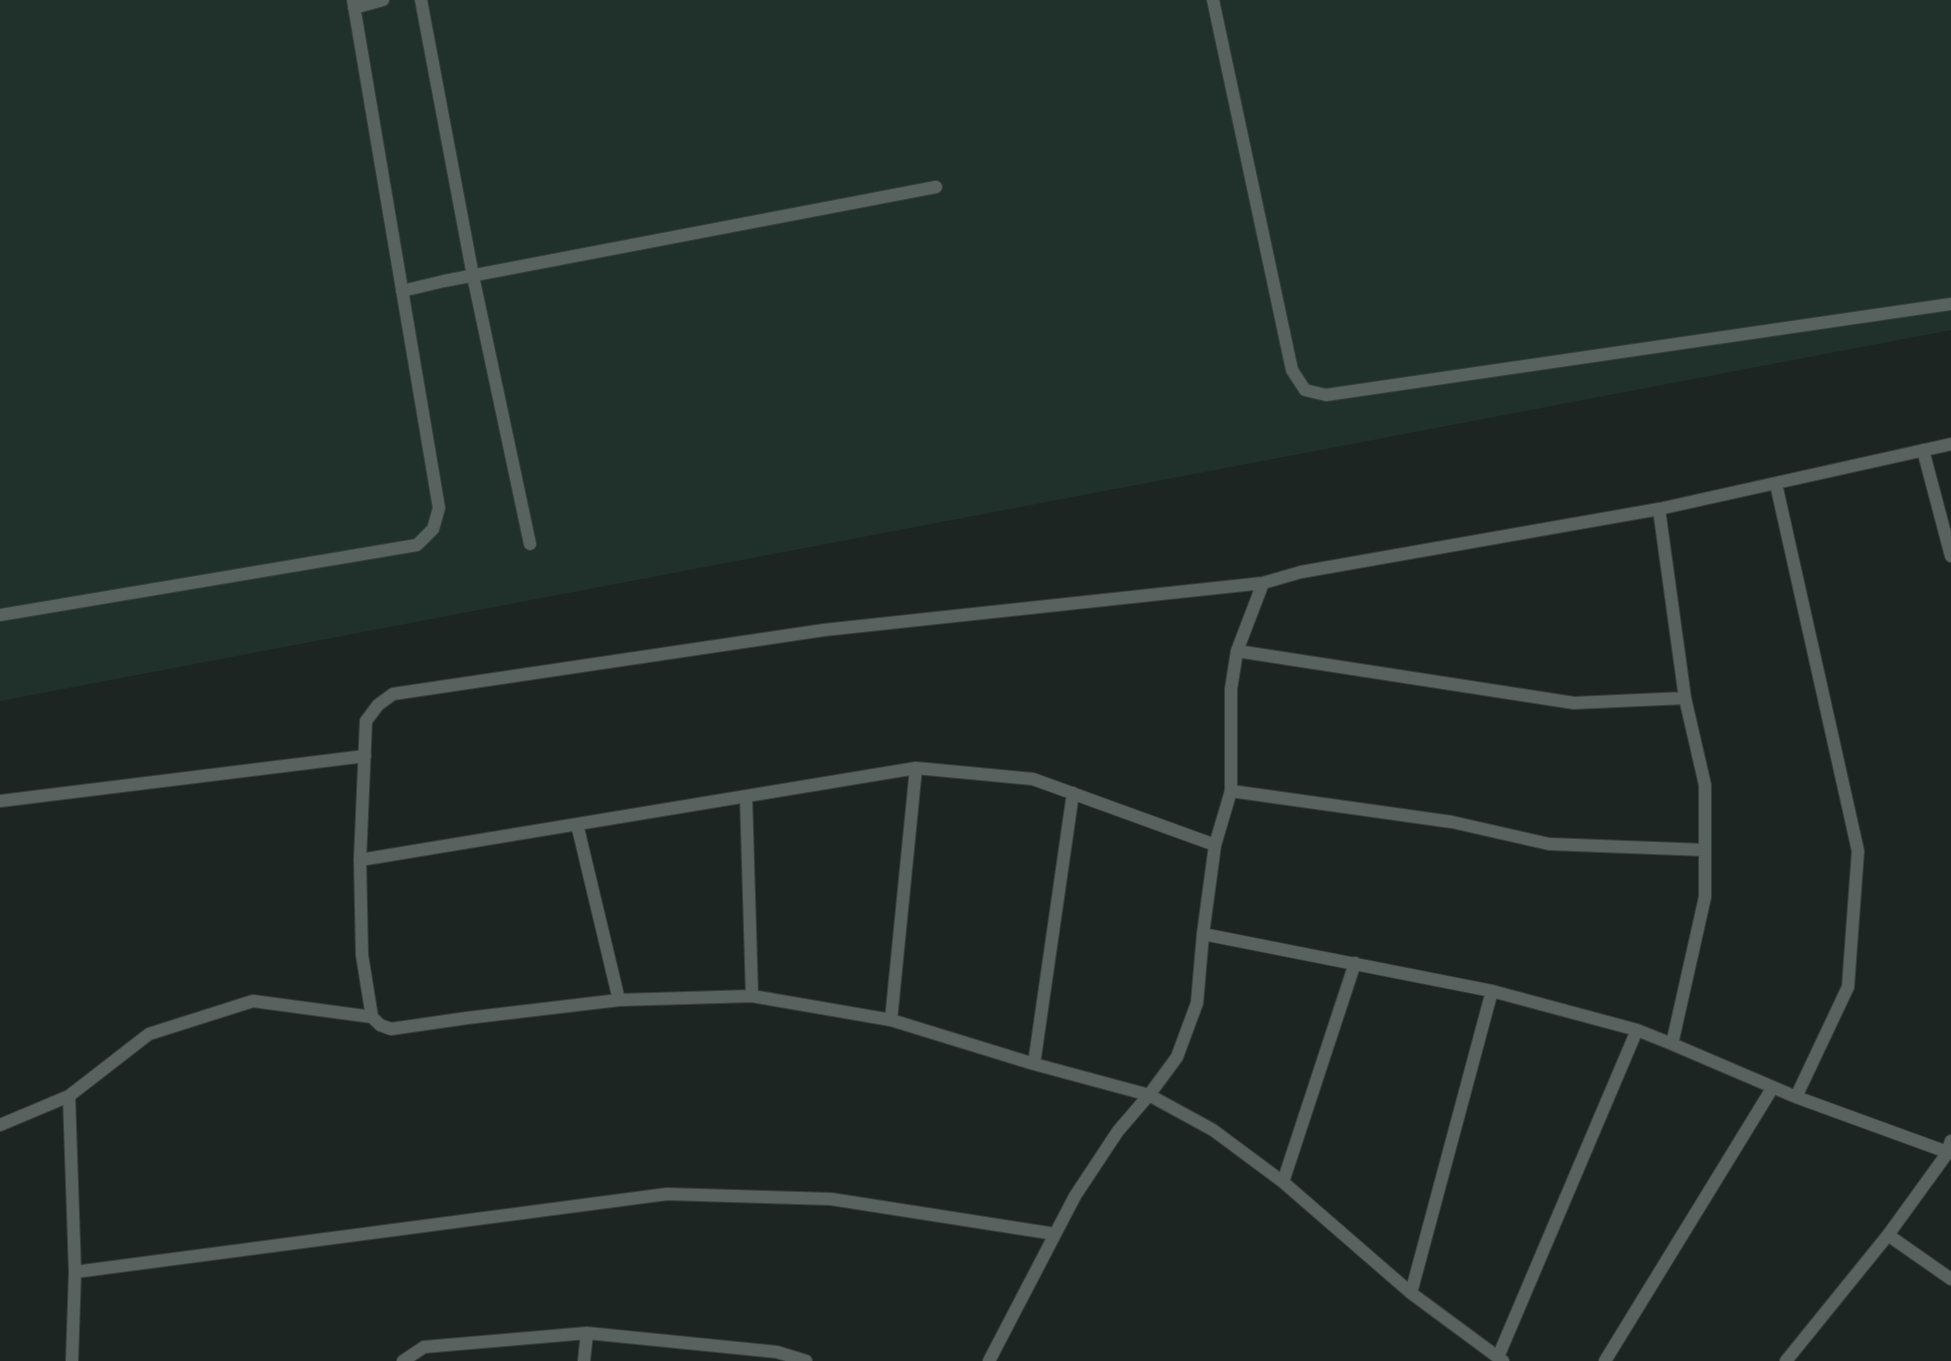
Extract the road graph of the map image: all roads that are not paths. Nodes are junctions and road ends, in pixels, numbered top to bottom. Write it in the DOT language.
graph roads {
  1 [pos="382,0"];
  2 [pos="421,0"];
  3 [pos="1213,0"];
  4 [pos="354,4"];
  5 [pos="936,188"];
  6 [pos="473,276"];
  7 [pos="402,291"];
  8 [pos="1951,304"];
  9 [pos="1951,444"];
  10 [pos="1924,450"];
  11 [pos="1776,484"];
  12 [pos="1659,509"];
  13 [pos="530,544"];
  14 [pos="1951,556"];
  15 [pos="1263,583"];
  16 [pos="0,615"];
  17 [pos="1237,651"];
  18 [pos="1686,698"];
  19 [pos="365,756"];
  20 [pos="916,768"];
  21 [pos="1231,791"];
  22 [pos="1073,793"];
  23 [pos="746,796"];
  24 [pos="0,801"];
  25 [pos="577,824"];
  26 [pos="1216,845"];
  27 [pos="1705,850"];
  28 [pos="360,860"];
  29 [pos="1203,934"];
  30 [pos="1355,963"];
  31 [pos="1492,991"];
  32 [pos="752,996"];
  33 [pos="619,1000"];
  34 [pos="372,1017"];
  35 [pos="891,1020"];
  36 [pos="1637,1030"];
  37 [pos="1672,1044"];
  38 [pos="1034,1064"];
  39 [pos="1773,1087"];
  40 [pos="1149,1095"];
  41 [pos="69,1096"];
  42 [pos="1796,1097"];
  43 [pos="0,1125"];
  44 [pos="1950,1147"];
  45 [pos="1283,1182"];
  46 [pos="1055,1234"];
  47 [pos="1888,1235"];
  48 [pos="75,1272"];
  49 [pos="1951,1279"];
  50 [pos="1411,1293"];
  51 [pos="587,1333"];
  52 [pos="1500,1359"];
  53 [pos="72,1361"];
  54 [pos="403,1361"];
  55 [pos="584,1361"];
  56 [pos="806,1361"];
  57 [pos="989,1361"];
  58 [pos="1605,1361"];
  59 [pos="1786,1361"];
  1 -- 4 [label="street"];
  2 -- 6 [label="street"];
  3 -- 8 [label="street"];
  4 -- 7 [label="street"];
  5 -- 6 [label="street"];
  6 -- 7 [label="street"];
  6 -- 13 [label="street"];
  7 -- 16 [label="street"];
  9 -- 10 [label="street"];
  10 -- 11 [label="street"];
  10 -- 14 [label="street"];
  11 -- 12 [label="street"];
  11 -- 42 [label="street"];
  12 -- 15 [label="street"];
  12 -- 18 [label="street"];
  15 -- 17 [label="street"];
  15 -- 19 [label="street"];
  17 -- 18 [label="street"];
  17 -- 21 [label="street"];
  18 -- 27 [label="street"];
  19 -- 24 [label="street"];
  19 -- 28 [label="street"];
  20 -- 22 [label="street"];
  20 -- 23 [label="street"];
  20 -- 35 [label="street"];
  21 -- 26 [label="street"];
  21 -- 27 [label="street"];
  22 -- 26 [label="street"];
  22 -- 38 [label="street"];
  23 -- 25 [label="street"];
  23 -- 32 [label="street"];
  25 -- 28 [label="street"];
  25 -- 33 [label="street"];
  26 -- 29 [label="street"];
  27 -- 37 [label="street"];
  28 -- 34 [label="street"];
  29 -- 30 [label="street"];
  29 -- 40 [label="street"];
  30 -- 31 [label="street"];
  30 -- 45 [label="street"];
  31 -- 36 [label="street"];
  31 -- 50 [label="street"];
  32 -- 33 [label="street"];
  32 -- 35 [label="street"];
  33 -- 34 [label="street"];
  34 -- 41 [label="street"];
  35 -- 38 [label="street"];
  36 -- 37 [label="street"];
  36 -- 52 [label="street"];
  37 -- 39 [label="street"];
  38 -- 40 [label="street"];
  39 -- 42 [label="street"];
  39 -- 58 [label="street"];
  40 -- 45 [label="street"];
  40 -- 46 [label="street"];
  41 -- 43 [label="street"];
  41 -- 48 [label="street"];
  42 -- 44 [label="street"];
  44 -- 47 [label="street"];
  45 -- 50 [label="street"];
  46 -- 48 [label="street"];
  46 -- 57 [label="street"];
  47 -- 49 [label="street"];
  47 -- 59 [label="street"];
  48 -- 53 [label="street"];
  50 -- 52 [label="street"];
  51 -- 54 [label="street"];
  51 -- 55 [label="street"];
  51 -- 56 [label="street"];
}
